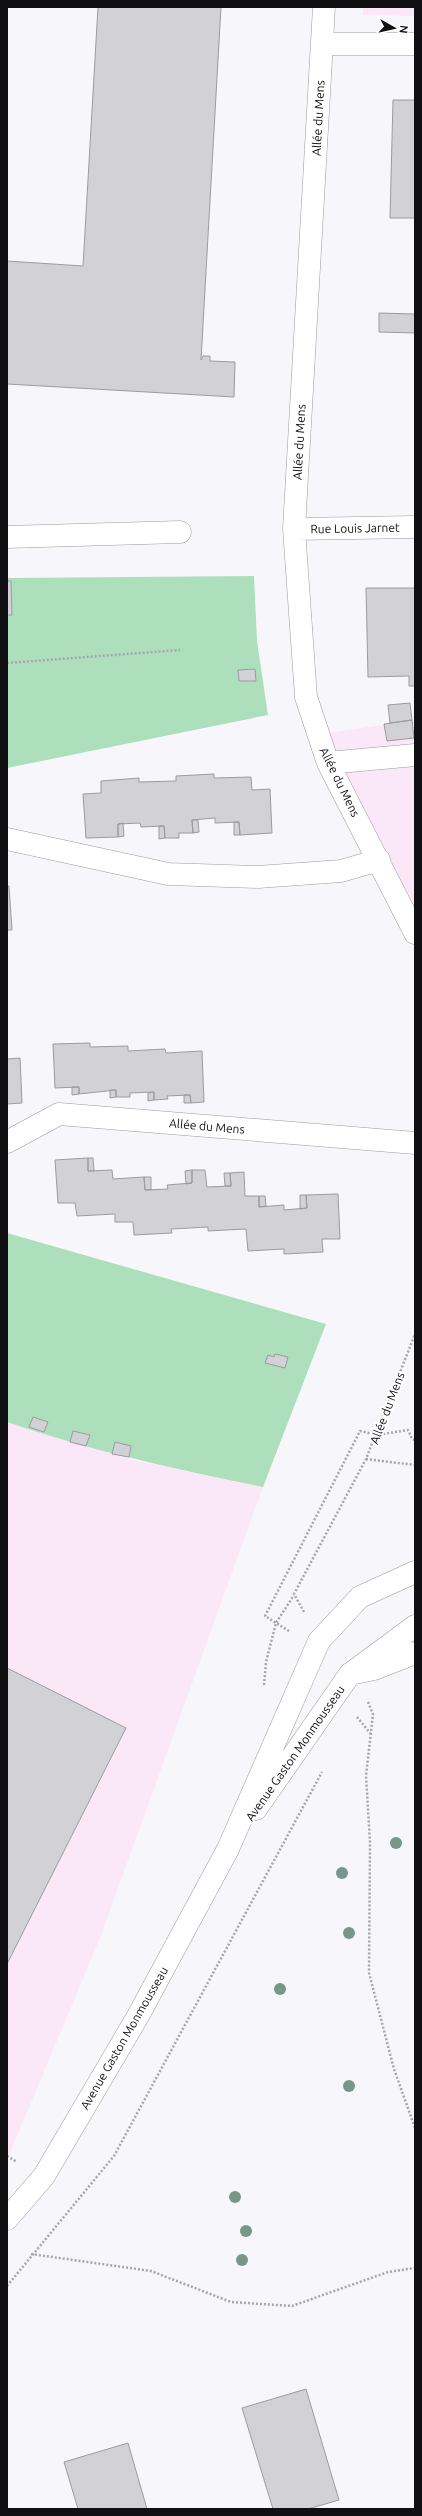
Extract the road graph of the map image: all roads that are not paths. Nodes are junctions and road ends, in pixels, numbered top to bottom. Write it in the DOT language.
graph roads {
  1 [pos="324,7"];
  2 [pos="323,44"];
  3 [pos="415,44"];
  4 [pos="415,528"];
  5 [pos="294,529"];
  6 [pos="180,532"];
  7 [pos="7,537"];
  8 [pos="415,755"];
  9 [pos="328,763"];
  10 [pos="7,839"];
  11 [pos="379,860"];
  12 [pos="415,933"];
  13 [pos="7,1142"];
  14 [pos="415,1143"];
  15 [pos="415,1572"];
  16 [pos="415,1626"];
  17 [pos="415,1653"];
  18 [pos="350,1674"];
  19 [pos="228,1849"];
  20 [pos="7,2219"];
  1 -- 2 [label="street, Allée du Mens"];
  2 -- 3 [label="street"];
  2 -- 5 [label="street, Allée du Mens"];
  4 -- 5 [label="street, Rue Louis Jarnet"];
  5 -- 9 [label="street, Allée du Mens"];
  6 -- 7 [label="street"];
  8 -- 9 [label="street"];
  9 -- 11 [label="street, Allée du Mens"];
  10 -- 11 [label="street"];
  11 -- 12 [label="street, Allée du Mens"];
  13 -- 14 [label="street, Allée du Mens"];
  15 -- 19 [label="street, Avenue Gaston Monmousseau"];
  16 -- 18 [label="street, Avenue Gaston Monmousseau"];
  17 -- 18 [label="street"];
  18 -- 19 [label="street, Avenue Gaston Monmousseau"];
  19 -- 20 [label="street, Avenue Gaston Monmousseau"];
}
